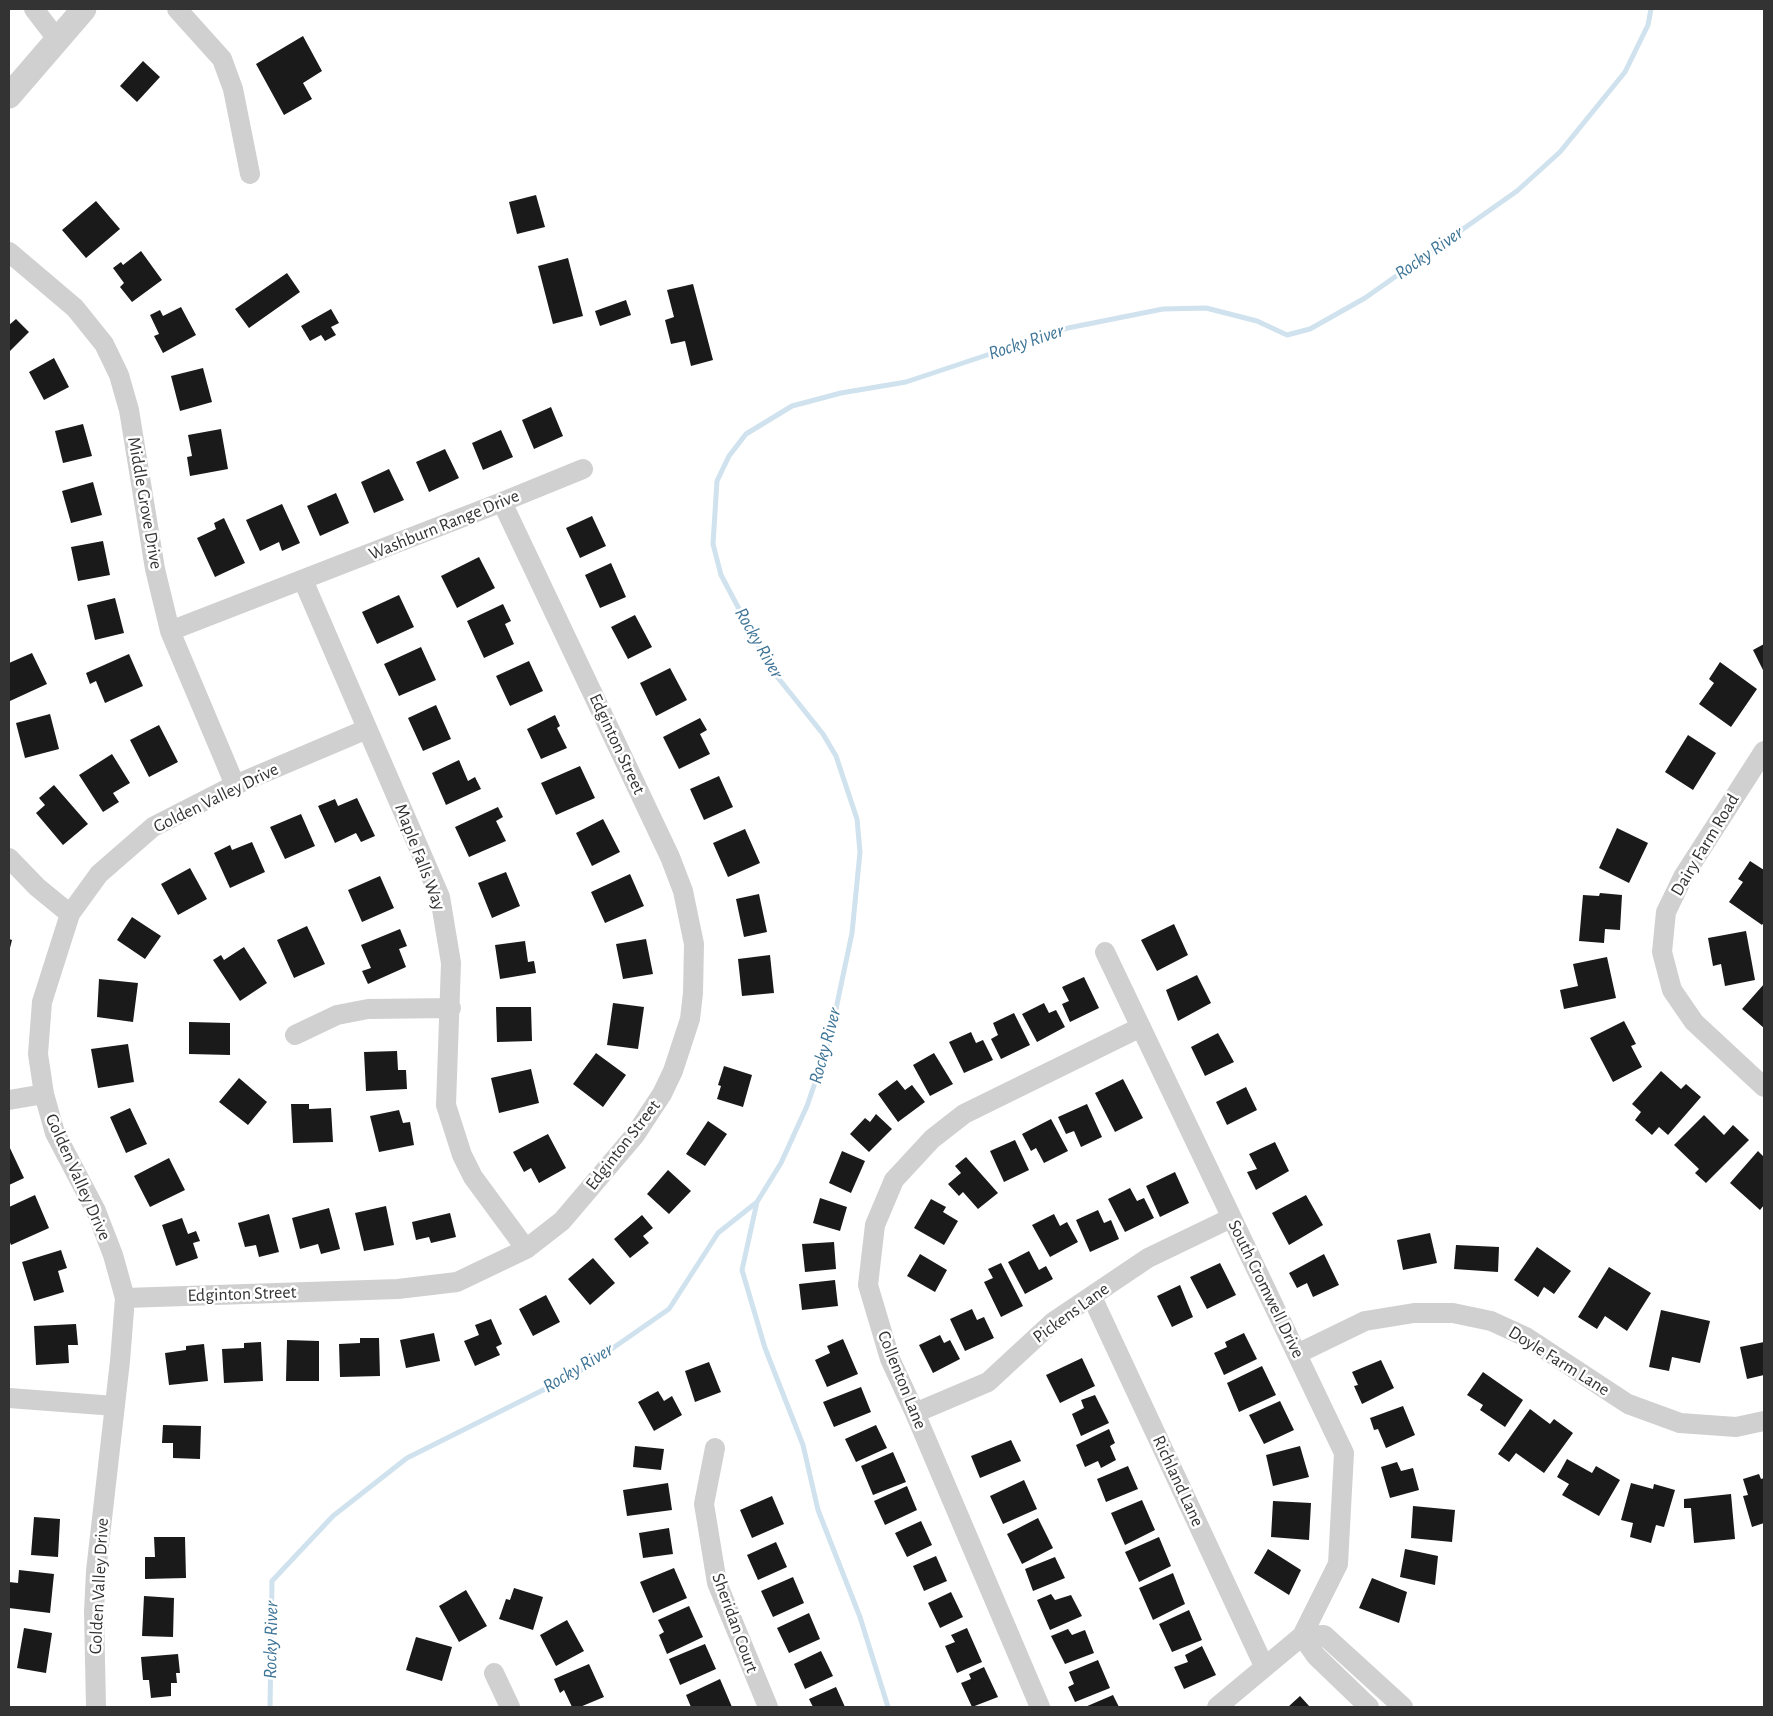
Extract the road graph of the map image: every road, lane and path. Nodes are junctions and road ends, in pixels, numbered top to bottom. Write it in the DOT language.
graph roads {
  1 [pos="34,9"];
  2 [pos="84,9"];
  3 [pos="177,9"];
  4 [pos="57,39"];
  5 [pos="9,96"];
  6 [pos="250,174"];
  7 [pos="9,252"];
  8 [pos="584,469"];
  9 [pos="502,502"];
  10 [pos="303,580"];
  11 [pos="170,631"];
  12 [pos="367,729"];
  13 [pos="1764,751"];
  14 [pos="235,785"];
  15 [pos="9,858"];
  16 [pos="70,914"];
  17 [pos="1105,952"];
  18 [pos="451,1008"];
  19 [pos="1141,1027"];
  20 [pos="295,1035"];
  21 [pos="1764,1087"];
  22 [pos="44,1094"];
  23 [pos="9,1100"];
  24 [pos="1232,1218"];
  25 [pos="526,1250"];
  26 [pos="1092,1297"];
  27 [pos="125,1298"];
  28 [pos="1298,1354"];
  29 [pos="9,1398"];
  30 [pos="115,1406"];
  31 [pos="915,1413"];
  32 [pos="1764,1421"];
  33 [pos="715,1448"];
  34 [pos="1302,1636"];
  35 [pos="1264,1666"];
  36 [pos="494,1673"];
  37 [pos="96,1707"];
  38 [pos="510,1707"];
  39 [pos="768,1707"];
  40 [pos="1040,1707"];
  41 [pos="1217,1707"];
  42 [pos="1370,1707"];
  43 [pos="1403,1707"];
  1 -- 4 [label="street"];
  2 -- 4 [label="street"];
  3 -- 6 [label="street"];
  4 -- 5 [label="street"];
  7 -- 11 [label="street, Middle Grove Drive"];
  8 -- 9 [label="street, Washburn Range Drive"];
  9 -- 10 [label="street, Washburn Range Drive"];
  9 -- 25 [label="street, Edginton Street"];
  10 -- 11 [label="street"];
  10 -- 12 [label="street, Maple Falls Way"];
  11 -- 14 [label="street, Middle Grove Drive"];
  12 -- 14 [label="street, Golden Valley Drive"];
  12 -- 18 [label="street, Maple Falls Way"];
  13 -- 21 [label="street, Dairy Farm Road"];
  14 -- 16 [label="street, Golden Valley Drive"];
  15 -- 16 [label="street"];
  16 -- 22 [label="street, Golden Valley Drive"];
  17 -- 19 [label="street, South Cromwell Drive"];
  18 -- 20 [label="street"];
  18 -- 25 [label="street, Maple Falls Way"];
  19 -- 24 [label="street, South Cromwell Drive"];
  19 -- 31 [label="street, Collenton Lane"];
  22 -- 23 [label="street"];
  22 -- 27 [label="street, Golden Valley Drive"];
  24 -- 26 [label="street, Pickens Lane"];
  24 -- 28 [label="street, South Cromwell Drive"];
  25 -- 27 [label="street, Edginton Street"];
  26 -- 31 [label="street, Pickens Lane"];
  26 -- 35 [label="street, Richland Lane"];
  27 -- 30 [label="street, Golden Valley Drive"];
  28 -- 32 [label="street, Doyle Farm Lane"];
  28 -- 34 [label="street, South Cromwell Drive"];
  29 -- 30 [label="street"];
  30 -- 37 [label="street, Golden Valley Drive"];
  31 -- 40 [label="street, Collenton Lane"];
  33 -- 39 [label="street, Sheridan Court"];
  34 -- 35 [label="street"];
  34 -- 42 [label="street"];
  34 -- 43 [label="street"];
  35 -- 41 [label="street"];
  36 -- 38 [label="street"];
}
